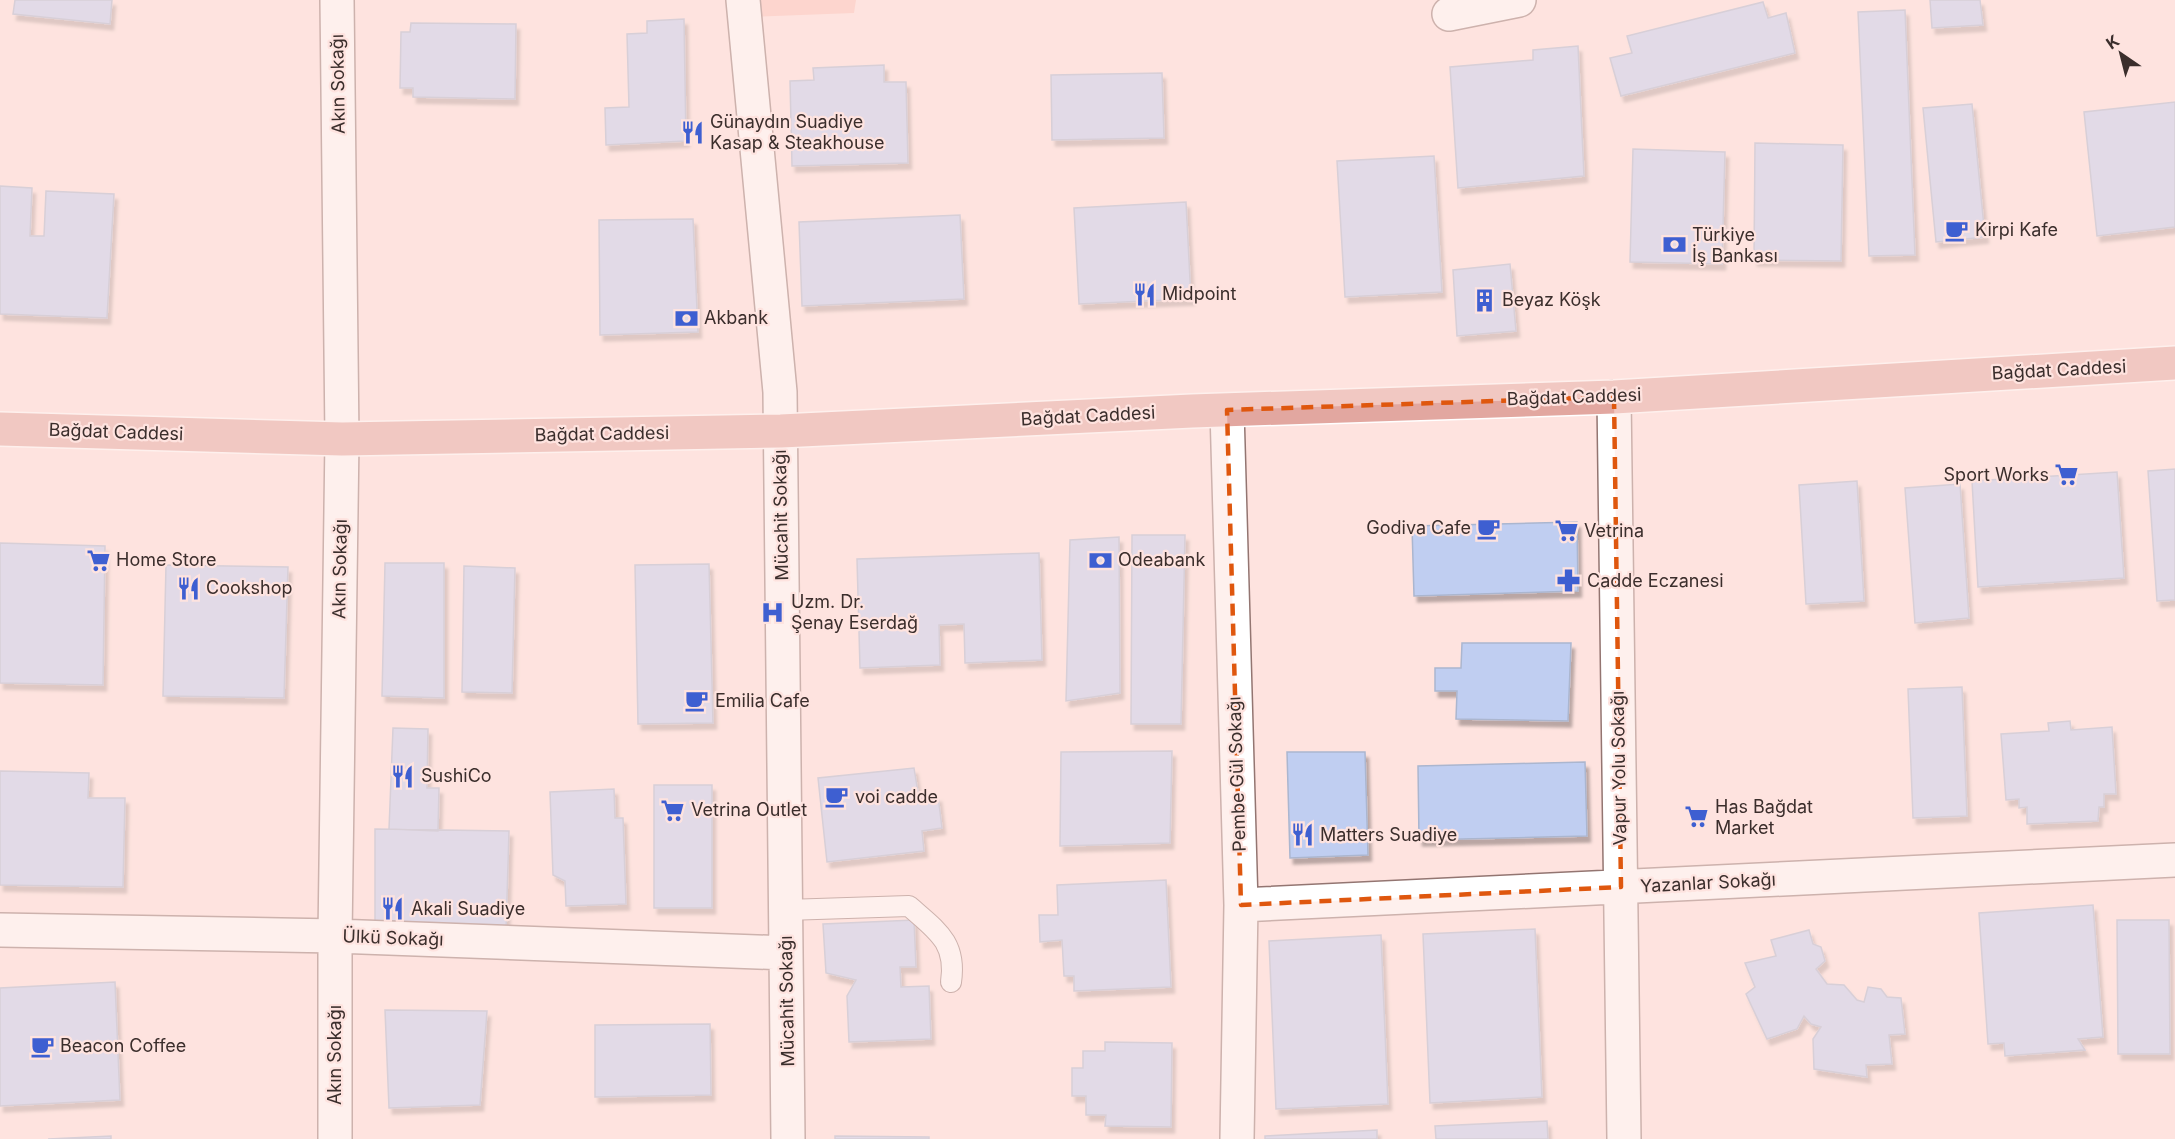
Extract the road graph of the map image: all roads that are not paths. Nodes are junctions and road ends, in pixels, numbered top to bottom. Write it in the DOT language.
graph roads {
  1 [pos="337,0"];
  2 [pos="743,0"];
  3 [pos="1519,0"];
  4 [pos="1449,14"];
  5 [pos="2175,363"];
  6 [pos="1614,397"];
  7 [pos="1227,410"];
  8 [pos="0,429"];
  9 [pos="781,431"];
  10 [pos="342,439"];
  11 [pos="2175,860"];
  12 [pos="1621,887"];
  13 [pos="1240,905"];
  14 [pos="786,910"];
  15 [pos="0,930"];
  16 [pos="335,936"];
  17 [pos="786,953"];
  18 [pos="951,982"];
  19 [pos="335,1139"];
  20 [pos="789,1139"];
  21 [pos="1237,1139"];
  22 [pos="1624,1139"];
  1 -- 10 [label="street, Akın Sokağı"];
  2 -- 9 [label="street, Mücahit Sokağı"];
  3 -- 4 [label="street"];
  5 -- 6 [label="main road, Bağdat Caddesi"];
  6 -- 7 [label="main road, Bağdat Caddesi"];
  6 -- 12 [label="street, Vapur Yolu Sokağı"];
  7 -- 9 [label="main road, Bağdat Caddesi"];
  7 -- 13 [label="street, Pembe Gül Sokağı"];
  8 -- 10 [label="main road, Bağdat Caddesi"];
  9 -- 10 [label="main road, Bağdat Caddesi"];
  9 -- 14 [label="street, Mücahit Sokağı"];
  10 -- 16 [label="street, Akın Sokağı"];
  11 -- 12 [label="street, Yazanlar Sokağı"];
  12 -- 13 [label="street, Yazanlar Sokağı"];
  12 -- 22 [label="street, Vapur Yolu Sokağı"];
  13 -- 21 [label="street, Pembe Gül Sokağı"];
  14 -- 17 [label="street, Mücahit Sokağı"];
  14 -- 18 [label="lane"];
  15 -- 16 [label="street, Ülkü Sokağı"];
  16 -- 17 [label="street, Ülkü Sokağı"];
  16 -- 19 [label="street, Akın Sokağı"];
  17 -- 20 [label="street, Mücahit Sokağı"];
}
